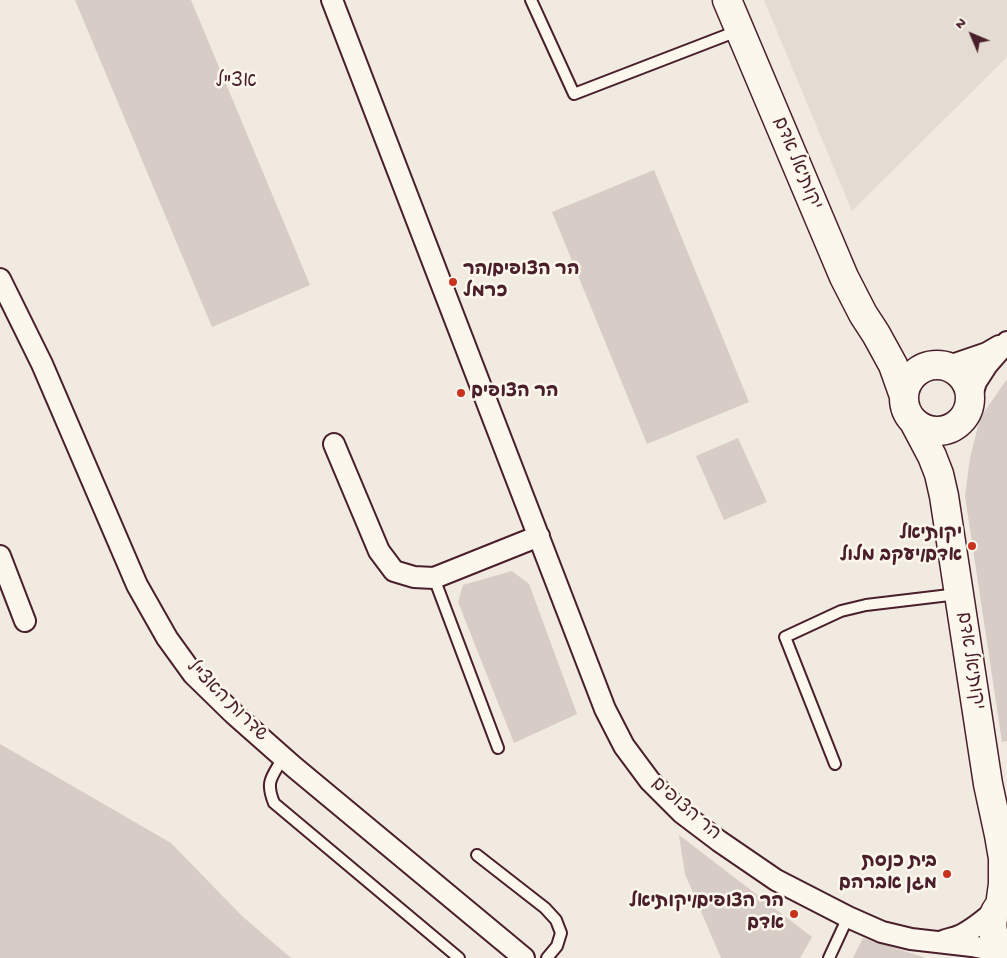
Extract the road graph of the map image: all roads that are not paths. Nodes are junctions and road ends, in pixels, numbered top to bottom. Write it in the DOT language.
graph roads {
  1 [pos="332,0"];
  2 [pos="531,0"];
  3 [pos="728,1"];
  4 [pos="740,30"];
  5 [pos="1,284"];
  6 [pos="870,325"];
  7 [pos="1007,342"];
  8 [pos="943,365"];
  9 [pos="904,396"];
  10 [pos="965,412"];
  11 [pos="914,422"];
  12 [pos="334,444"];
  13 [pos="944,496"];
  14 [pos="539,536"];
  15 [pos="0,556"];
  16 [pos="434,578"];
  17 [pos="959,594"];
  18 [pos="25,620"];
  19 [pos="498,748"];
  20 [pos="283,758"];
  21 [pos="836,764"];
  22 [pos="1002,837"];
  23 [pos="478,855"];
  24 [pos="1001,905"];
  25 [pos="848,916"];
  26 [pos="938,942"];
  27 [pos="1007,954"];
  28 [pos="460,958"];
  29 [pos="524,958"];
  30 [pos="547,958"];
  31 [pos="829,958"];
  1 -- 14 [label="street, הר הצופים"];
  2 -- 4 [label="lane"];
  3 -- 4 [label="street, יקותיאל אדם"];
  4 -- 6 [label="street, יקותיאל אדם"];
  5 -- 20 [label="street, שדרות האצ\"ל"];
  6 -- 8 [label="street, יקותיאל אדם"];
  6 -- 9 [label="street, יקותיאל אדם"];
  7 -- 8 [label="street"];
  7 -- 10 [label="street"];
  8 -- 9 [label="street"];
  8 -- 10 [label="street"];
  9 -- 11 [label="street"];
  10 -- 11 [label="street"];
  10 -- 13 [label="street, יקותיאל אדם"];
  11 -- 13 [label="street, יקותיאל אדם"];
  12 -- 16 [label="street"];
  13 -- 17 [label="street, יקותיאל אדם"];
  14 -- 16 [label="street"];
  14 -- 25 [label="street, הר הצופים"];
  15 -- 18 [label="street"];
  16 -- 19 [label="lane"];
  17 -- 21 [label="lane"];
  17 -- 22 [label="street, יקותיאל אדם"];
  20 -- 28 [label="lane"];
  20 -- 29 [label="street, שדרות האצ\"ל"];
  22 -- 24 [label="street, יקותיאל אדם"];
  23 -- 30 [label="lane"];
  24 -- 26 [label="street, הר הצופים"];
  24 -- 27 [label="street, יקותיאל אדם"];
  25 -- 26 [label="street, הר הצופים"];
  25 -- 31 [label="lane"];
  26 -- 27 [label="street, הר הצופים"];
}
